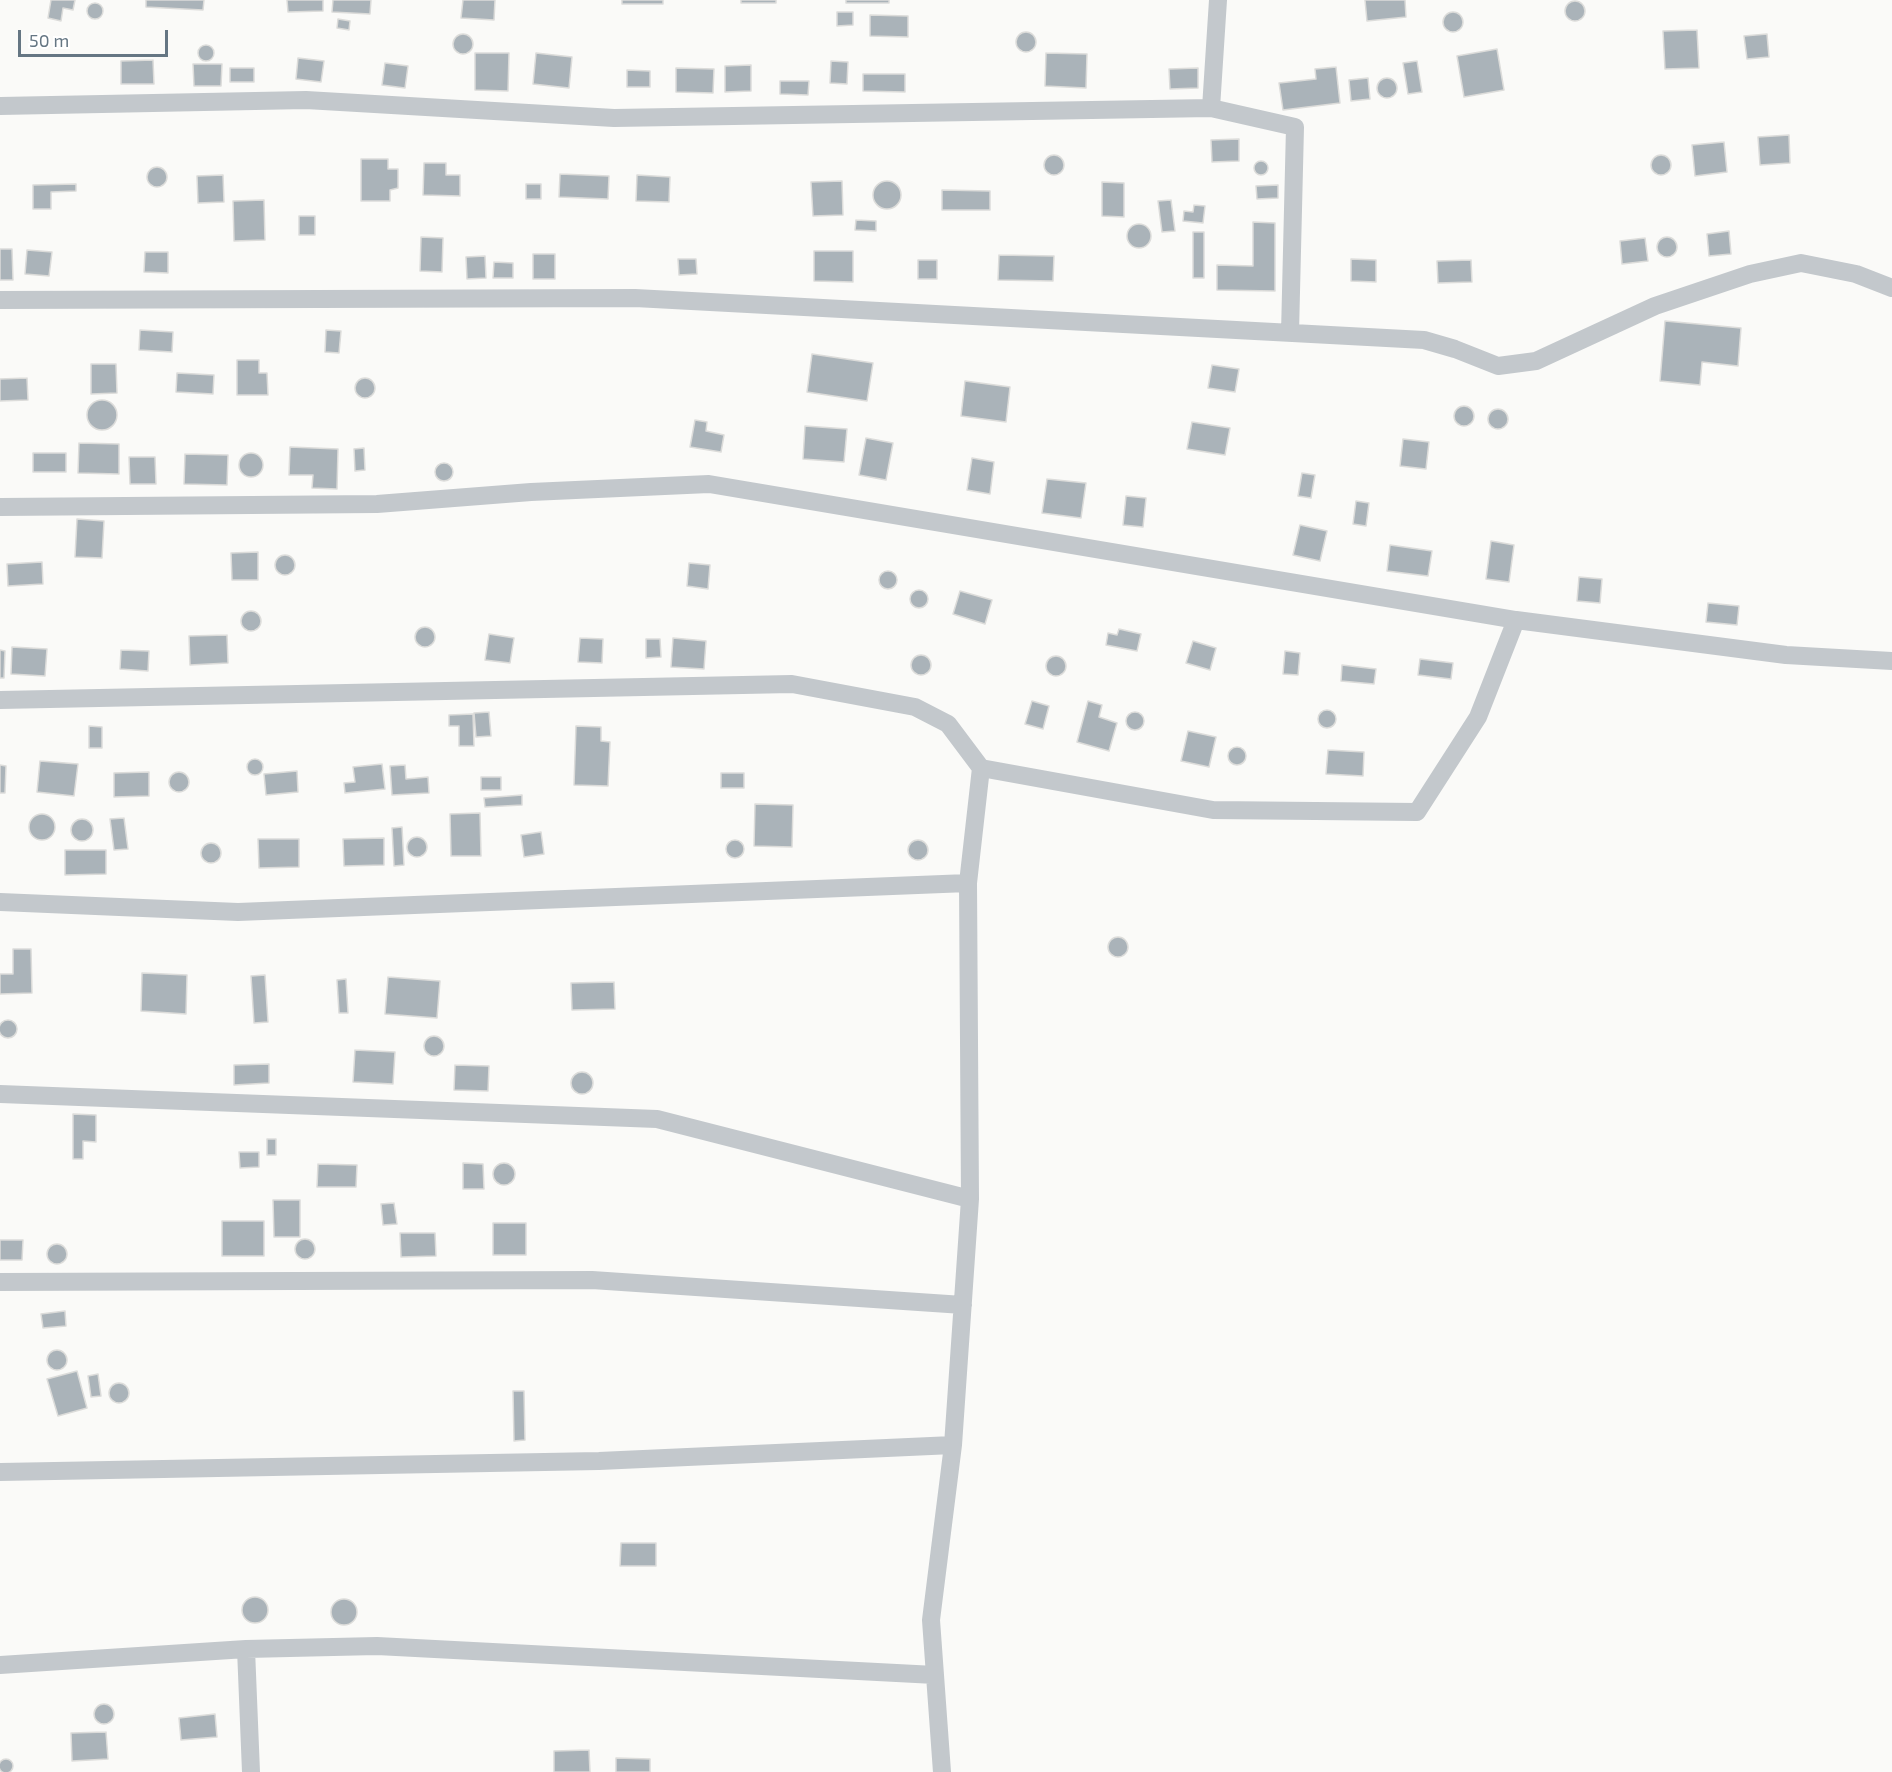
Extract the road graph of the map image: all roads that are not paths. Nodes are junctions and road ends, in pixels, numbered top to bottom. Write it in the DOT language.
graph roads {
  1 [pos="1218,0"];
  2 [pos="0,106"];
  3 [pos="1211,108"];
  4 [pos="1892,288"];
  5 [pos="0,300"];
  6 [pos="1290,333"];
  7 [pos="0,507"];
  8 [pos="1516,620"];
  9 [pos="1892,661"];
  10 [pos="0,700"];
  11 [pos="981,768"];
  12 [pos="968,884"];
  13 [pos="0,902"];
  14 [pos="0,1094"];
  15 [pos="970,1199"];
  16 [pos="0,1282"];
  17 [pos="963,1305"];
  18 [pos="953,1445"];
  19 [pos="0,1472"];
  20 [pos="246,1649"];
  21 [pos="0,1665"];
  22 [pos="935,1675"];
  23 [pos="251,1772"];
  24 [pos="942,1772"];
  1 -- 3 [label="street"];
  2 -- 3 [label="street"];
  3 -- 6 [label="street"];
  4 -- 6 [label="street"];
  5 -- 6 [label="street"];
  7 -- 8 [label="street"];
  8 -- 9 [label="street"];
  8 -- 11 [label="street"];
  10 -- 11 [label="street"];
  11 -- 12 [label="street"];
  12 -- 13 [label="street"];
  12 -- 15 [label="street"];
  14 -- 15 [label="street"];
  15 -- 17 [label="street"];
  16 -- 17 [label="street"];
  17 -- 18 [label="street"];
  18 -- 19 [label="street"];
  18 -- 22 [label="street"];
  20 -- 21 [label="street"];
  20 -- 22 [label="street"];
  20 -- 23 [label="street"];
  22 -- 24 [label="street"];
}
